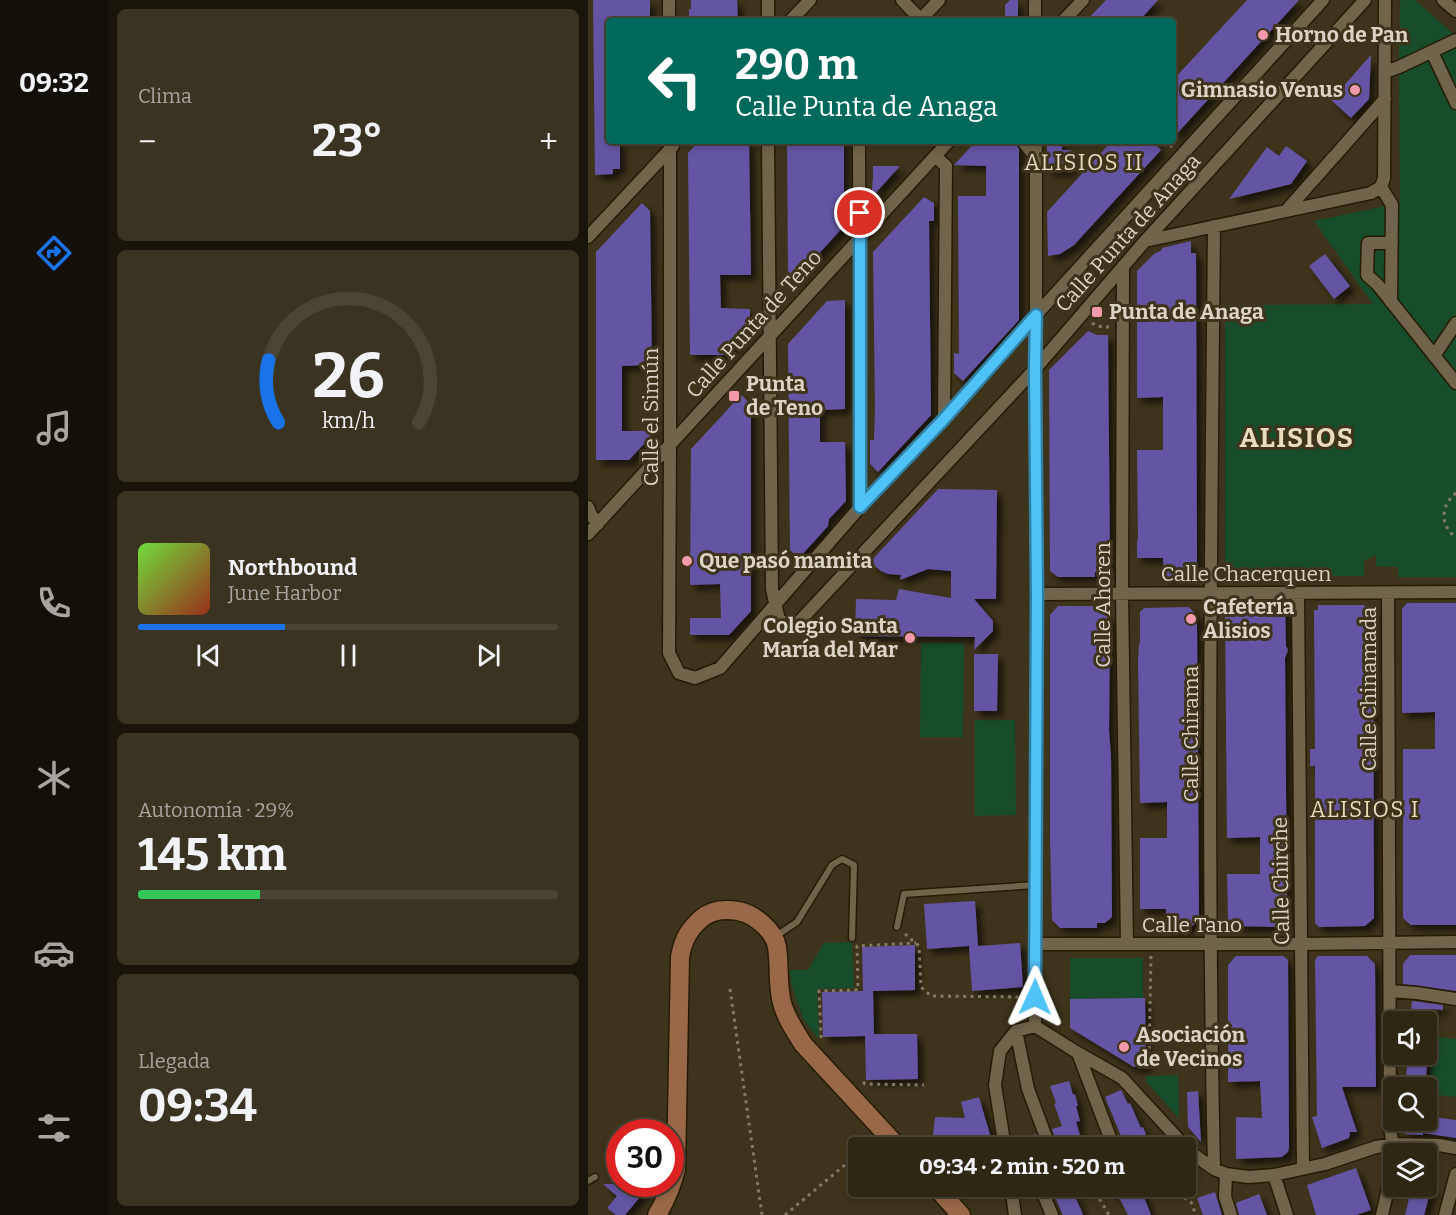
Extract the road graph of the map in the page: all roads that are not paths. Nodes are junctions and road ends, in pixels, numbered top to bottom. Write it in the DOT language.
graph roads {
  1 [pos="669,0"];
  2 [pos="768,0"];
  3 [pos="810,0"];
  4 [pos="902,0"];
  5 [pos="939,0"];
  6 [pos="1035,0"];
  7 [pos="1083,0"];
  8 [pos="1323,0"];
  9 [pos="1365,0"];
  10 [pos="1385,0"];
  11 [pos="1443,0"];
  12 [pos="1456,11"];
  13 [pos="669,18"];
  14 [pos="768,18"];
  15 [pos="793,18"];
  16 [pos="920,18"];
  17 [pos="924,18"];
  18 [pos="1035,18"];
  19 [pos="1066,18"];
  20 [pos="1456,40"];
  21 [pos="1432,52"];
  22 [pos="1385,72"];
  23 [pos="1384,99"];
  24 [pos="1456,103"];
  25 [pos="673,144"];
  26 [pos="768,144"];
  27 [pos="859,144"];
  28 [pos="946,144"];
  29 [pos="1025,144"];
  30 [pos="1036,144"];
  31 [pos="935,156"];
  32 [pos="1036,158"];
  33 [pos="1376,190"];
  34 [pos="1286,211"];
  35 [pos="1214,226"];
  36 [pos="860,236"];
  37 [pos="588,237"];
  38 [pos="1145,241"];
  39 [pos="1392,243"];
  40 [pos="1123,266"];
  41 [pos="1391,302"];
  42 [pos="1036,315"];
  43 [pos="1456,323"];
  44 [pos="769,337"];
  45 [pos="1434,356"];
  46 [pos="1035,369"];
  47 [pos="1456,383"];
  48 [pos="944,419"];
  49 [pos="670,445"];
  50 [pos="588,507"];
  51 [pos="860,507"];
  52 [pos="598,524"];
  53 [pos="588,534"];
  54 [pos="1456,592"];
  55 [pos="1298,593"];
  56 [pos="1388,593"];
  57 [pos="1037,594"];
  58 [pos="1122,594"];
  59 [pos="1211,594"];
  60 [pos="776,605"];
  61 [pos="695,678"];
  62 [pos="1036,885"];
  63 [pos="897,927"];
  64 [pos="773,938"];
  65 [pos="852,938"];
  66 [pos="1456,942"];
  67 [pos="1390,943"];
  68 [pos="1036,944"];
  69 [pos="1127,944"];
  70 [pos="1210,944"];
  71 [pos="1301,944"];
  72 [pos="1390,991"];
  73 [pos="1456,999"];
  74 [pos="1035,1026"];
  75 [pos="1016,1031"];
  76 [pos="1078,1053"];
  77 [pos="889,1137"];
  78 [pos="1003,1137"];
  79 [pos="1046,1137"];
  80 [pos="1110,1137"];
  81 [pos="1393,1143"];
  82 [pos="1437,1145"];
  83 [pos="1383,1148"];
  84 [pos="1456,1148"];
  85 [pos="1303,1168"];
  86 [pos="1220,1172"];
  87 [pos="1456,1174"];
  88 [pos="1274,1175"];
  89 [pos="595,1177"];
  90 [pos="588,1181"];
  91 [pos="945,1197"];
  92 [pos="1013,1197"];
  93 [pos="1044,1197"];
  94 [pos="1386,1197"];
  95 [pos="657,1215"];
  96 [pos="961,1215"];
  97 [pos="1015,1215"];
  98 [pos="1052,1215"];
  99 [pos="1231,1215"];
  100 [pos="1287,1215"];
  101 [pos="1382,1215"];
  102 [pos="1445,1215"];
  1 -- 13 [label="street"];
  2 -- 14 [label="street"];
  3 -- 15 [label="street"];
  4 -- 16 [label="street"];
  5 -- 17 [label="street"];
  6 -- 18 [label="street"];
  7 -- 19 [label="street"];
  8 -- 42 [label="street, Calle Punta de Anaga"];
  9 -- 38 [label="street, Calle Punta de Anaga"];
  10 -- 22 [label="street"];
  11 -- 12 [label="street"];
  20 -- 21 [label="street"];
  21 -- 22 [label="street"];
  21 -- 24 [label="street"];
  22 -- 23 [label="street"];
  23 -- 33 [label="street"];
  23 -- 34 [label="street"];
  25 -- 37 [label="street"];
  25 -- 49 [label="street, Calle el Simún"];
  26 -- 44 [label="street"];
  27 -- 36 [label="street"];
  28 -- 31 [label="street, Calle Punta de Teno"];
  29 -- 32 [label="street"];
  30 -- 32 [label="street"];
  31 -- 36 [label="street, Calle Punta de Teno"];
  31 -- 48 [label="street"];
  32 -- 42 [label="street"];
  33 -- 34 [label="street"];
  33 -- 39 [label="street"];
  34 -- 35 [label="street"];
  35 -- 38 [label="street"];
  35 -- 59 [label="street, Calle Chirama"];
  36 -- 44 [label="street, Calle Punta de Teno"];
  36 -- 51 [label="street"];
  38 -- 40 [label="street, Calle Punta de Anaga"];
  39 -- 41 [label="street"];
  39 -- 41 [label="street"];
  40 -- 46 [label="street, Calle Punta de Anaga"];
  40 -- 58 [label="street, Calle Ahoren"];
  41 -- 45 [label="street"];
  42 -- 46 [label="street"];
  42 -- 48 [label="street, Calle Punta de Anaga"];
  43 -- 45 [label="street"];
  44 -- 49 [label="street, Calle Punta de Teno"];
  44 -- 60 [label="street"];
  45 -- 47 [label="street"];
  46 -- 57 [label="street"];
  46 -- 60 [label="street, Calle Punta de Anaga"];
  48 -- 51 [label="street, Calle Punta de Anaga"];
  49 -- 52 [label="street, Calle Punta de Teno"];
  49 -- 61 [label="street, Calle el Simún"];
  50 -- 52 [label="street"];
  51 -- 60 [label="street, Calle Punta de Anaga"];
  52 -- 53 [label="street, Calle Punta de Teno"];
  54 -- 56 [label="street, Calle Chacerquen"];
  55 -- 56 [label="street, Calle Chacerquen"];
  55 -- 59 [label="street, Calle Chacerquen"];
  55 -- 71 [label="street, Calle Chirche"];
  56 -- 67 [label="street, Calle Chinamada"];
  57 -- 58 [label="street, Calle Chacerquen"];
  57 -- 62 [label="street"];
  58 -- 59 [label="street, Calle Chacerquen"];
  58 -- 69 [label="street, Calle Ahoren"];
  59 -- 70 [label="street, Calle Chirama"];
  60 -- 61 [label="street, Calle Punta de Anaga"];
  62 -- 63 [label="lane"];
  62 -- 68 [label="street"];
  64 -- 65 [label="lane"];
  64 -- 77 [label="main road"];
  64 -- 95 [label="main road"];
  66 -- 67 [label="street, Calle Tano"];
  67 -- 71 [label="street, Calle Tano"];
  67 -- 72 [label="street, Calle Chinamada"];
  68 -- 69 [label="street, Calle Tano"];
  68 -- 74 [label="street"];
  69 -- 70 [label="street, Calle Tano"];
  70 -- 71 [label="street, Calle Tano"];
  70 -- 86 [label="street, Calle Chirama"];
  71 -- 85 [label="street, Calle Chirche"];
  72 -- 73 [label="street"];
  72 -- 81 [label="street, Calle Chinamada"];
  74 -- 75 [label="street"];
  74 -- 76 [label="street"];
  75 -- 78 [label="street"];
  75 -- 79 [label="street"];
  76 -- 80 [label="street"];
  76 -- 86 [label="street"];
  82 -- 84 [label="street"];
  83 -- 85 [label="street"];
  85 -- 88 [label="street"];
  86 -- 88 [label="street"];
  86 -- 99 [label="street, Calle Chirama"];
  87 -- 102 [label="street"];
  88 -- 100 [label="street"];
  89 -- 90 [label="lane"];
  91 -- 96 [label="main road"];
  92 -- 97 [label="street"];
  93 -- 98 [label="street"];
  94 -- 101 [label="street"];
}
